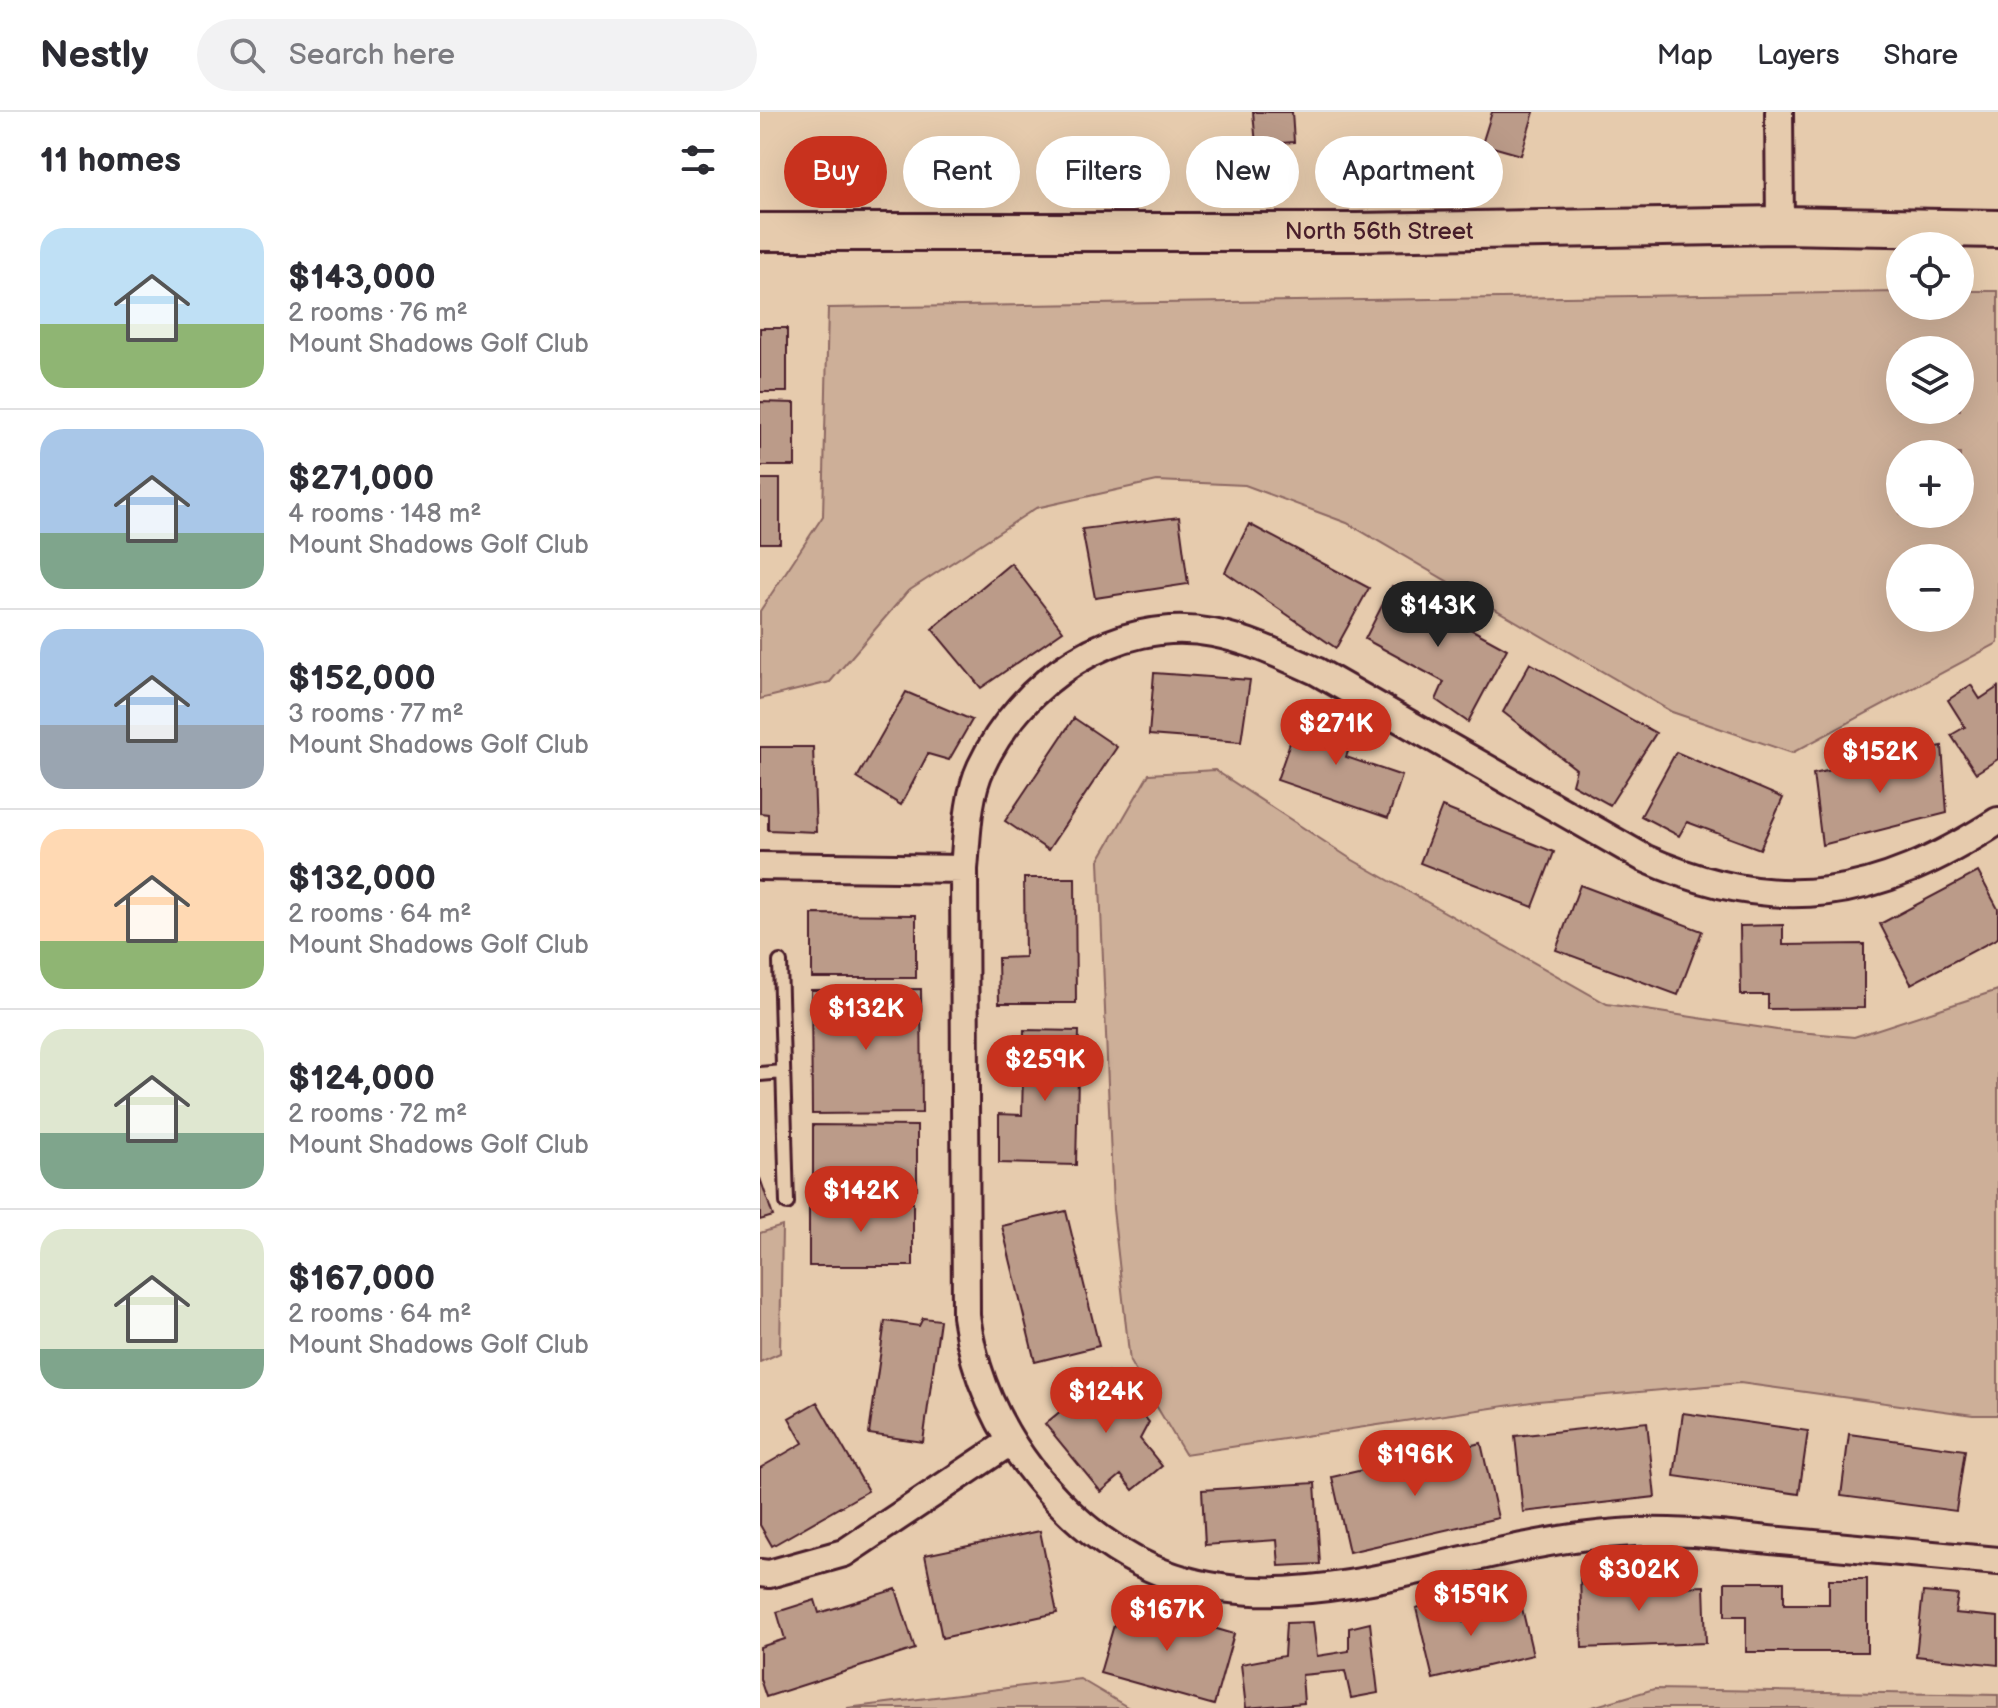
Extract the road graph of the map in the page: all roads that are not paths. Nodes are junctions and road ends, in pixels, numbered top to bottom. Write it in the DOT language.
graph roads {
  1 [pos="1779,112"];
  2 [pos="1780,225"];
  3 [pos="1998,229"];
  4 [pos="760,232"];
  5 [pos="1998,821"];
  6 [pos="760,866"];
  7 [pos="964,869"];
  8 [pos="780,962"];
  9 [pos="783,1072"];
  10 [pos="760,1074"];
  11 [pos="787,1203"];
  12 [pos="1010,1442"];
  13 [pos="1998,1561"];
  14 [pos="760,1573"];
  1 -- 2 [label="street"];
  2 -- 3 [label="street, North 56th Street"];
  2 -- 4 [label="street, North 56th Street"];
  5 -- 7 [label="street"];
  6 -- 7 [label="street"];
  7 -- 12 [label="street"];
  8 -- 9 [label="lane"];
  9 -- 10 [label="lane"];
  9 -- 11 [label="lane"];
  12 -- 13 [label="street"];
  12 -- 14 [label="street"];
}
